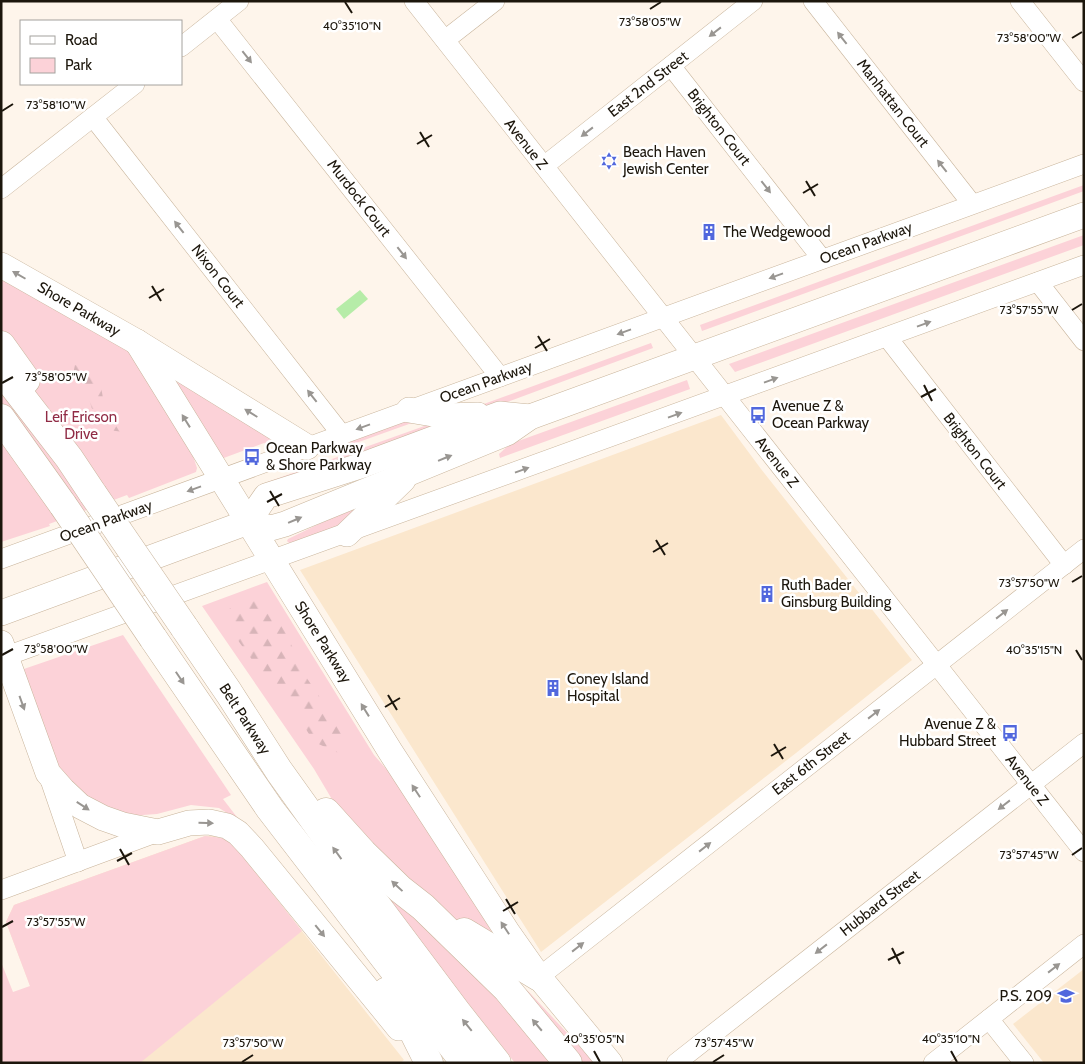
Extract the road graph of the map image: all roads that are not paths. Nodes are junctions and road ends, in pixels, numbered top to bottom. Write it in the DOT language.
graph roads {
  1 [pos="239,1"];
  2 [pos="414,1"];
  3 [pos="495,1"];
  4 [pos="753,1"];
  5 [pos="813,1"];
  6 [pos="1020,1"];
  7 [pos="217,19"];
  8 [pos="445,40"];
  9 [pos="182,46"];
  10 [pos="671,66"];
  11 [pos="1084,82"];
  12 [pos="134,85"];
  13 [pos="93,117"];
  14 [pos="1084,164"];
  15 [pos="544,166"];
  16 [pos="1,189"];
  17 [pos="972,204"];
  18 [pos="1084,215"];
  19 [pos="822,259"];
  20 [pos="1,265"];
  21 [pos="1084,265"];
  22 [pos="1038,282"];
  23 [pos="663,317"];
  24 [pos="887,337"];
  25 [pos="1084,341"];
  26 [pos="138,342"];
  27 [pos="1,345"];
  28 [pos="694,357"];
  29 [pos="1,370"];
  30 [pos="500,377"];
  31 [pos="725,396"];
  32 [pos="409,410"];
  33 [pos="500,414"];
  34 [pos="530,417"];
  35 [pos="1,418"];
  36 [pos="1,424"];
  37 [pos="342,435"];
  38 [pos="307,447"];
  39 [pos="23,448"];
  40 [pos="69,458"];
  41 [pos="413,470"];
  42 [pos="222,478"];
  43 [pos="248,522"];
  44 [pos="347,534"];
  45 [pos="1084,550"];
  46 [pos="1,559"];
  47 [pos="273,560"];
  48 [pos="1064,565"];
  49 [pos="1,614"];
  50 [pos="3,652"];
  51 [pos="937,665"];
  52 [pos="229,693"];
  53 [pos="1084,743"];
  54 [pos="48,772"];
  55 [pos="1031,784"];
  56 [pos="270,809"];
  57 [pos="158,832"];
  58 [pos="1084,852"];
  59 [pos="78,862"];
  60 [pos="1,890"];
  61 [pos="423,907"];
  62 [pos="1084,944"];
  63 [pos="539,977"];
  64 [pos="990,1019"];
  65 [pos="428,1063"];
  66 [pos="465,1063"];
  67 [pos="497,1063"];
  68 [pos="568,1063"];
  69 [pos="610,1063"];
  70 [pos="676,1063"];
  71 [pos="934,1063"];
  72 [pos="1024,1063"];
  1 -- 7 [label="street"];
  2 -- 8 [label="street, Avenue Z"];
  3 -- 8 [label="street"];
  4 -- 10 [label="street, East 2nd Street, one-way"];
  17 -- 5 [label="street, Manhattan Court, one-way"];
  6 -- 11 [label="street"];
  7 -- 9 [label="street"];
  7 -- 30 [label="street, Murdock Court, one-way"];
  8 -- 15 [label="street, Avenue Z"];
  10 -- 15 [label="street, East 2nd Street, one-way"];
  10 -- 19 [label="street, Brighton Court, one-way"];
  12 -- 13 [label="street"];
  13 -- 16 [label="street"];
  37 -- 13 [label="street, Nixon Court, one-way"];
  14 -- 17 [label="street, Ocean Parkway"];
  15 -- 23 [label="street, Avenue Z"];
  17 -- 19 [label="street, Ocean Parkway"];
  18 -- 28 [label="main road"];
  19 -- 23 [label="street, Ocean Parkway, one-way"];
  26 -- 20 [label="main road, Shore Parkway, one-way"];
  21 -- 22 [label="street"];
  24 -- 22 [label="street, one-way"];
  22 -- 25 [label="street"];
  23 -- 28 [label="street, Avenue Z"];
  23 -- 30 [label="street, Ocean Parkway, one-way"];
  31 -- 24 [label="street, one-way"];
  24 -- 48 [label="street, Brighton Court"];
  38 -- 26 [label="main road, one-way"];
  42 -- 26 [label="main road, Shore Parkway, one-way"];
  27 -- 40 [label="highway"];
  28 -- 31 [label="street, Avenue Z"];
  28 -- 34 [label="main road"];
  29 -- 40 [label="highway, Belt Parkway"];
  30 -- 32 [label="street, Ocean Parkway"];
  44 -- 31 [label="street, one-way"];
  31 -- 51 [label="street, Avenue Z"];
  32 -- 33 [label="main road"];
  32 -- 37 [label="street, Ocean Parkway, one-way"];
  33 -- 34 [label="main road"];
  33 -- 43 [label="main road"];
  41 -- 34 [label="main road, one-way"];
  35 -- 39 [label="highway, Belt Parkway"];
  36 -- 39 [label="highway"];
  37 -- 38 [label="street, Ocean Parkway"];
  38 -- 42 [label="street, Ocean Parkway"];
  39 -- 56 [label="highway, Belt Parkway, one-way, bridge"];
  40 -- 52 [label="highway, Belt Parkway, bridge"];
  43 -- 41 [label="main road, one-way"];
  41 -- 44 [label="main road"];
  42 -- 43 [label="main road, Shore Parkway"];
  42 -- 46 [label="street, Ocean Parkway, one-way"];
  43 -- 47 [label="main road, Shore Parkway"];
  43 -- 49 [label="main road"];
  44 -- 47 [label="street"];
  45 -- 48 [label="street, East 6th Street"];
  47 -- 50 [label="street"];
  63 -- 47 [label="main road, Shore Parkway, one-way"];
  51 -- 48 [label="street, East 6th Street, one-way"];
  50 -- 54 [label="main road, one-way"];
  51 -- 55 [label="street, Avenue Z"];
  63 -- 51 [label="street, East 6th Street, one-way"];
  61 -- 52 [label="highway, one-way"];
  67 -- 52 [label="highway, Belt Parkway, one-way"];
  53 -- 55 [label="street, Hubbard Street"];
  54 -- 57 [label="main road, one-way"];
  54 -- 59 [label="street"];
  55 -- 58 [label="street, Avenue Z"];
  55 -- 70 [label="street, Hubbard Street, one-way"];
  56 -- 65 [label="highway"];
  56 -- 66 [label="highway, Belt Parkway"];
  57 -- 59 [label="street"];
  57 -- 65 [label="main road, one-way"];
  59 -- 60 [label="street"];
  61 -- 63 [label="highway"];
  68 -- 61 [label="highway, one-way"];
  64 -- 62 [label="street, one-way"];
  63 -- 69 [label="main road, Shore Parkway"];
  64 -- 71 [label="street"];
  64 -- 72 [label="street"];
}
